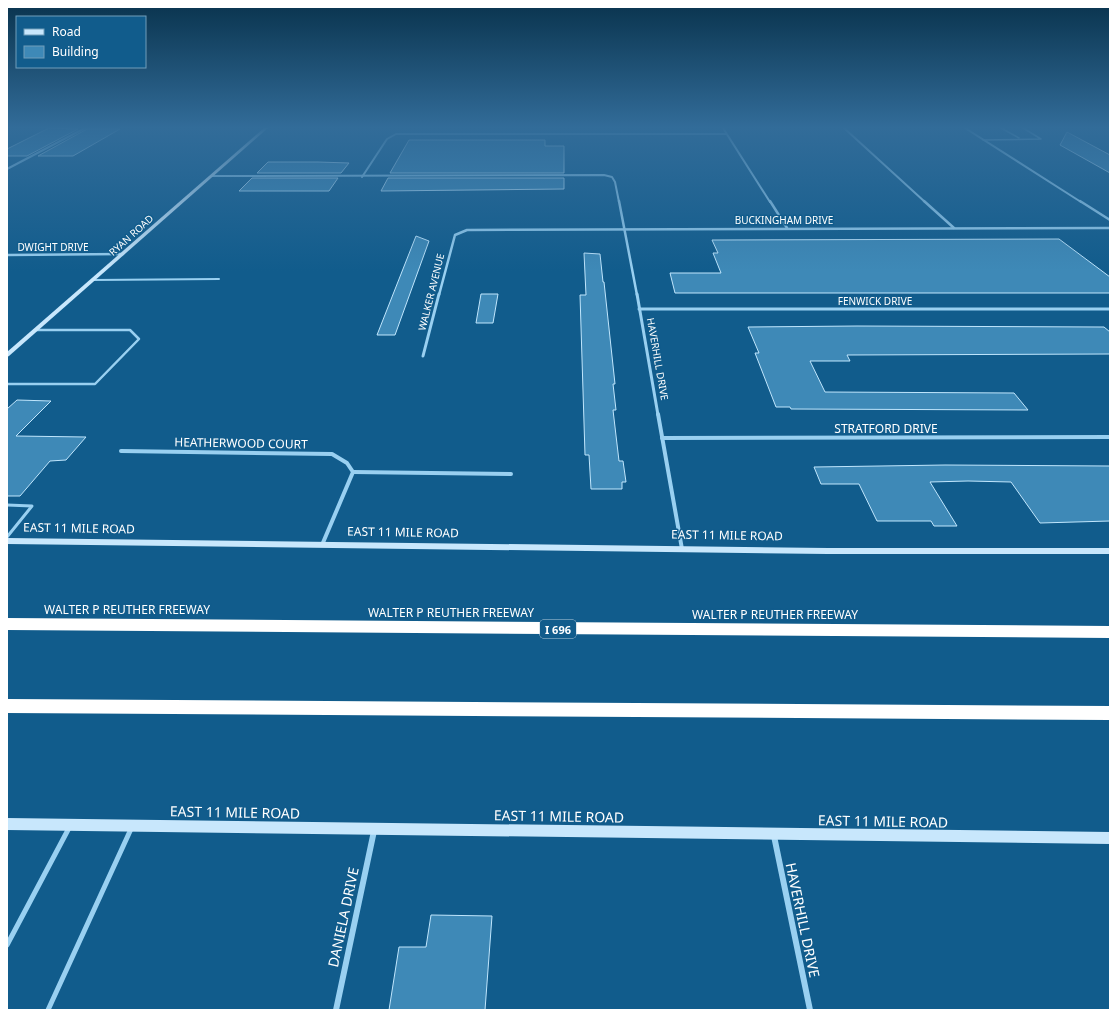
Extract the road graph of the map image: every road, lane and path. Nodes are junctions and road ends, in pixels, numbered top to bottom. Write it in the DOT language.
graph roads {
  1 [pos="753,175"];
  2 [pos="897,175"];
  3 [pos="1039,175"];
  4 [pos="211,176"];
  5 [pos="362,177"];
  6 [pos="1110,220"];
  7 [pos="787,228"];
  8 [pos="955,228"];
  9 [pos="1110,228"];
  10 [pos="626,229"];
  11 [pos="458,233"];
  12 [pos="123,254"];
  13 [pos="7,255"];
  14 [pos="219,279"];
  15 [pos="93,280"];
  16 [pos="639,309"];
  17 [pos="1110,309"];
  18 [pos="35,330"];
  19 [pos="7,355"];
  20 [pos="423,356"];
  21 [pos="7,384"];
  22 [pos="1110,437"];
  23 [pos="662,438"];
  24 [pos="121,451"];
  25 [pos="353,472"];
  26 [pos="511,474"];
  27 [pos="7,505"];
  28 [pos="7,537"];
  29 [pos="7,541"];
  30 [pos="322,545"];
  31 [pos="682,549"];
  32 [pos="1110,551"];
  33 [pos="7,624"];
  34 [pos="1110,632"];
  35 [pos="7,706"];
  36 [pos="1110,713"];
  37 [pos="7,824"];
  38 [pos="71,825"];
  39 [pos="132,826"];
  40 [pos="374,829"];
  41 [pos="773,835"];
  42 [pos="1110,838"];
  43 [pos="10,934"];
  44 [pos="7,945"];
  45 [pos="48,1010"];
  46 [pos="336,1010"];
  47 [pos="810,1010"];
  1 -- 7 [label="street"];
  2 -- 8 [label="street"];
  3 -- 6 [label="street"];
  4 -- 5 [label="street"];
  4 -- 12 [label="main road, RYAN ROAD"];
  5 -- 10 [label="street, HAVERHILL DRIVE"];
  7 -- 8 [label="street, BUCKINGHAM DRIVE"];
  7 -- 10 [label="street, BUCKINGHAM DRIVE"];
  8 -- 9 [label="street, BUCKINGHAM DRIVE"];
  10 -- 11 [label="street, BUCKINGHAM DRIVE"];
  10 -- 16 [label="street, HAVERHILL DRIVE"];
  11 -- 20 [label="street, WALKER AVENUE"];
  12 -- 13 [label="street, DWIGHT DRIVE"];
  12 -- 15 [label="main road, RYAN ROAD"];
  14 -- 15 [label="lane"];
  15 -- 18 [label="main road, RYAN ROAD"];
  16 -- 17 [label="street, FENWICK DRIVE"];
  16 -- 23 [label="street, HAVERHILL DRIVE"];
  18 -- 19 [label="main road, RYAN ROAD"];
  18 -- 21 [label="lane"];
  22 -- 23 [label="street, STRATFORD DRIVE"];
  23 -- 31 [label="street, HAVERHILL DRIVE"];
  24 -- 25 [label="street, HEATHERWOOD COURT"];
  25 -- 26 [label="street"];
  25 -- 30 [label="street"];
  27 -- 28 [label="lane"];
  29 -- 30 [label="main road, EAST 11 MILE ROAD"];
  30 -- 31 [label="main road, EAST 11 MILE ROAD"];
  31 -- 32 [label="main road, EAST 11 MILE ROAD"];
  33 -- 34 [label="highway, WALTER P REUTHER FREEWAY / I 696"];
  35 -- 36 [label="highway"];
  37 -- 38 [label="main road, EAST 11 MILE ROAD"];
  38 -- 39 [label="main road, EAST 11 MILE ROAD"];
  38 -- 43 [label="lane"];
  39 -- 40 [label="main road, EAST 11 MILE ROAD"];
  39 -- 45 [label="lane"];
  40 -- 41 [label="main road, EAST 11 MILE ROAD"];
  40 -- 46 [label="street, DANIELA DRIVE"];
  41 -- 42 [label="main road, EAST 11 MILE ROAD"];
  41 -- 47 [label="street, HAVERHILL DRIVE"];
  43 -- 44 [label="lane"];
}
